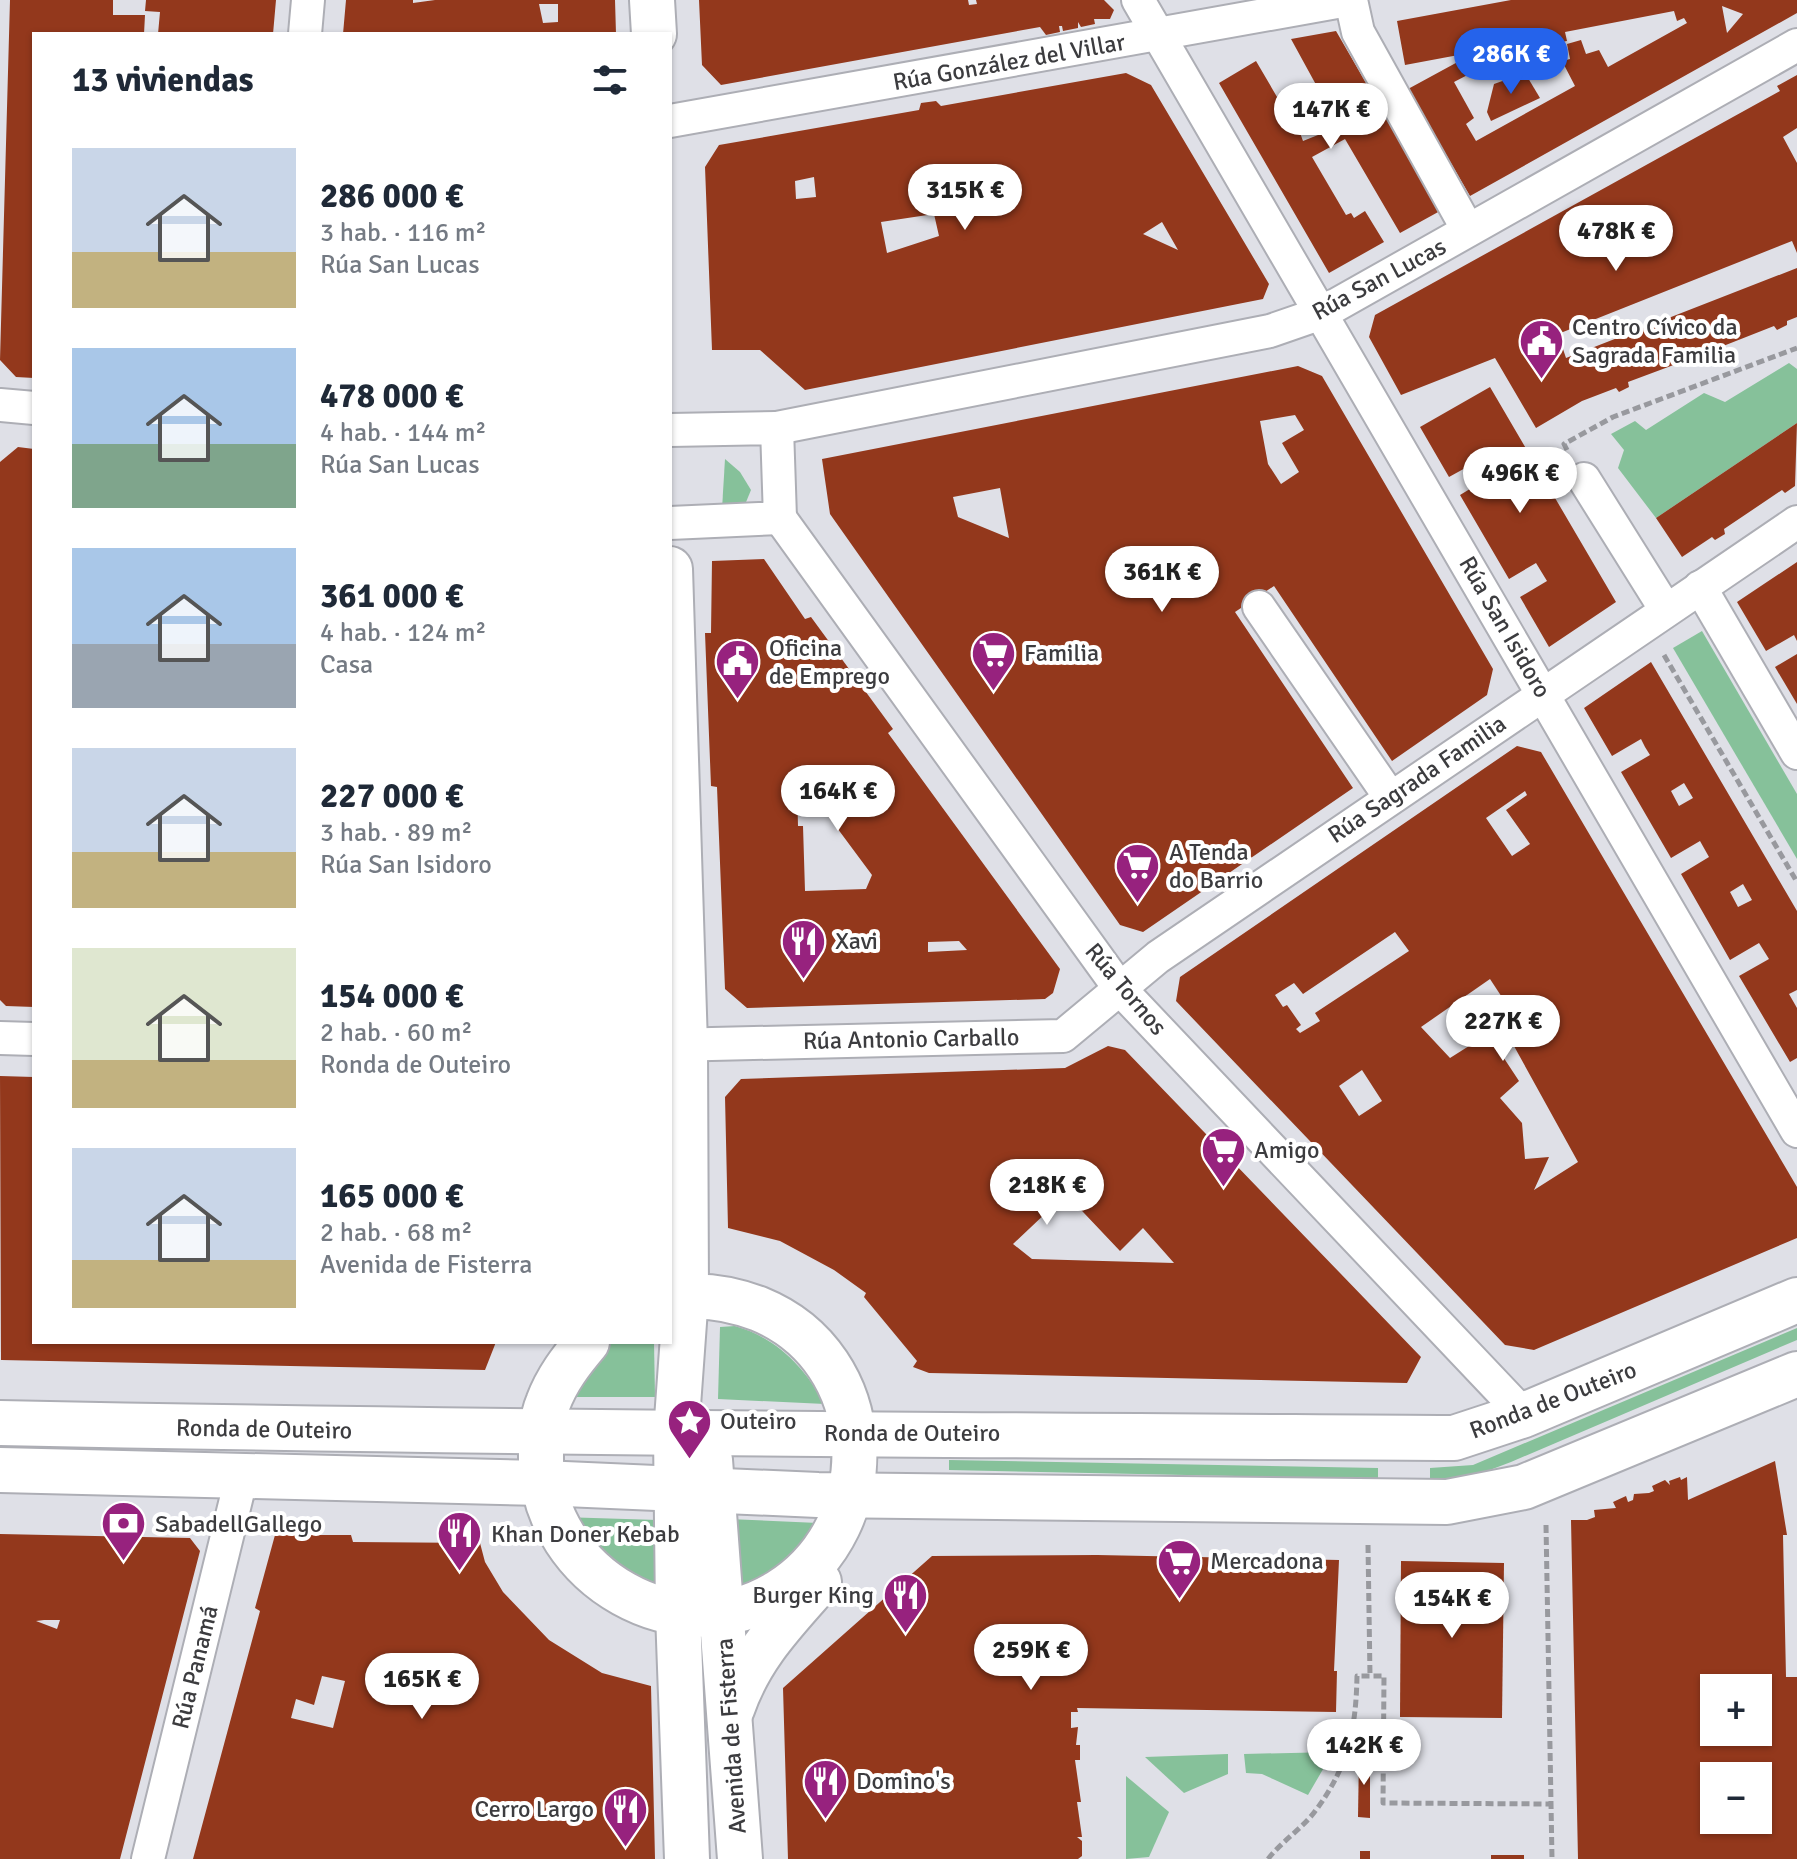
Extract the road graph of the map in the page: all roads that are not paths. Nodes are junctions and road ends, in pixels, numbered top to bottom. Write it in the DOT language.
graph roads {
  1 [pos="308,0"];
  2 [pos="652,0"];
  3 [pos="1138,0"];
  4 [pos="1350,0"];
  5 [pos="305,32"];
  6 [pos="654,32"];
  7 [pos="1159,35"];
  8 [pos="1797,45"];
  9 [pos="672,121"];
  10 [pos="1468,230"];
  11 [pos="1322,313"];
  12 [pos="0,405"];
  13 [pos="32,408"];
  14 [pos="777,428"];
  15 [pos="672,430"];
  16 [pos="1584,479"];
  17 [pos="780,518"];
  18 [pos="1797,522"];
  19 [pos="672,523"];
  20 [pos="1700,587"];
  21 [pos="1259,607"];
  22 [pos="1656,617"];
  23 [pos="672,688"];
  24 [pos="1544,692"];
  25 [pos="1797,753"];
  26 [pos="1390,797"];
  27 [pos="1120,989"];
  28 [pos="0,1038"];
  29 [pos="32,1039"];
  30 [pos="678,1045"];
  31 [pos="1797,1131"];
  32 [pos="678,1297"];
  33 [pos="1797,1300"];
  34 [pos="585,1344"];
  35 [pos="1797,1374"];
  36 [pos="1524,1415"];
  37 [pos="0,1423"];
  38 [pos="691,1433"];
  39 [pos="540,1434"];
  40 [pos="855,1434"];
  41 [pos="0,1470"];
  42 [pos="242,1475"];
  43 [pos="542,1483"];
  44 [pos="696,1490"];
  45 [pos="852,1495"];
  46 [pos="897,1496"];
  47 [pos="678,1613"];
  48 [pos="722,1613"];
  49 [pos="731,1711"];
  50 [pos="148,1859"];
  51 [pos="687,1859"];
  52 [pos="740,1859"];
  1 -- 5 [label="street"];
  2 -- 6 [label="main road"];
  3 -- 7 [label="street, Rúa San Isidoro"];
  4 -- 7 [label="street, Rúa González del Villar"];
  4 -- 10 [label="street"];
  7 -- 9 [label="street, Rúa González del Villar"];
  7 -- 11 [label="street, Rúa San Isidoro"];
  8 -- 10 [label="street, Rúa San Lucas"];
  10 -- 11 [label="street, Rúa San Lucas"];
  11 -- 14 [label="street, Rúa San Lucas"];
  11 -- 24 [label="street, Rúa San Isidoro"];
  12 -- 13 [label="street"];
  14 -- 15 [label="street, Rúa San Lucas"];
  14 -- 17 [label="street"];
  16 -- 22 [label="street"];
  17 -- 19 [label="street"];
  17 -- 27 [label="street, Rúa Tornos"];
  18 -- 20 [label="street, Rúa Sagrada Familia"];
  20 -- 22 [label="street, Rúa Sagrada Familia"];
  20 -- 25 [label="street"];
  21 -- 26 [label="street"];
  22 -- 24 [label="street, Rúa Sagrada Familia"];
  23 -- 30 [label="main road, Avenida de Fisterra"];
  24 -- 26 [label="street, Rúa Sagrada Familia"];
  24 -- 31 [label="street, Rúa San Isidoro"];
  26 -- 27 [label="street, Rúa Sagrada Familia"];
  27 -- 30 [label="street, Rúa Antonio Carballo"];
  27 -- 36 [label="street, Rúa Tornos"];
  28 -- 29 [label="street"];
  30 -- 32 [label="main road, Avenida de Fisterra"];
  32 -- 38 [label="main road, Avenida de Fisterra"];
  32 -- 40 [label="main road, Avenida de Fisterra"];
  33 -- 36 [label="main road, Ronda de Outeiro"];
  34 -- 39 [label="main road, Avenida de Fisterra"];
  35 -- 46 [label="main road, Ronda de Outeiro"];
  36 -- 40 [label="main road, Ronda de Outeiro"];
  37 -- 39 [label="main road, Ronda de Outeiro"];
  38 -- 39 [label="main road, Ronda de Outeiro"];
  38 -- 40 [label="main road, Ronda de Outeiro"];
  38 -- 44 [label="main road, Avenida de Fisterra"];
  39 -- 43 [label="main road, Avenida de Fisterra"];
  40 -- 45 [label="main road, Avenida de Fisterra"];
  41 -- 42 [label="main road, Ronda de Outeiro"];
  42 -- 43 [label="main road, Ronda de Outeiro"];
  42 -- 50 [label="street, Rúa Panamá"];
  43 -- 44 [label="main road, Ronda de Outeiro"];
  43 -- 47 [label="main road, Avenida de Fisterra"];
  44 -- 45 [label="main road, Ronda de Outeiro"];
  44 -- 47 [label="main road, Avenida de Fisterra"];
  44 -- 48 [label="main road, Avenida de Fisterra"];
  45 -- 46 [label="main road, Ronda de Outeiro"];
  45 -- 48 [label="main road, Avenida de Fisterra"];
  46 -- 49 [label="main road"];
  47 -- 48 [label="main road, Avenida de Fisterra"];
  47 -- 51 [label="main road, Avenida de Fisterra"];
  48 -- 49 [label="main road, Avenida de Fisterra"];
  49 -- 52 [label="main road, Avenida de Fisterra"];
}
